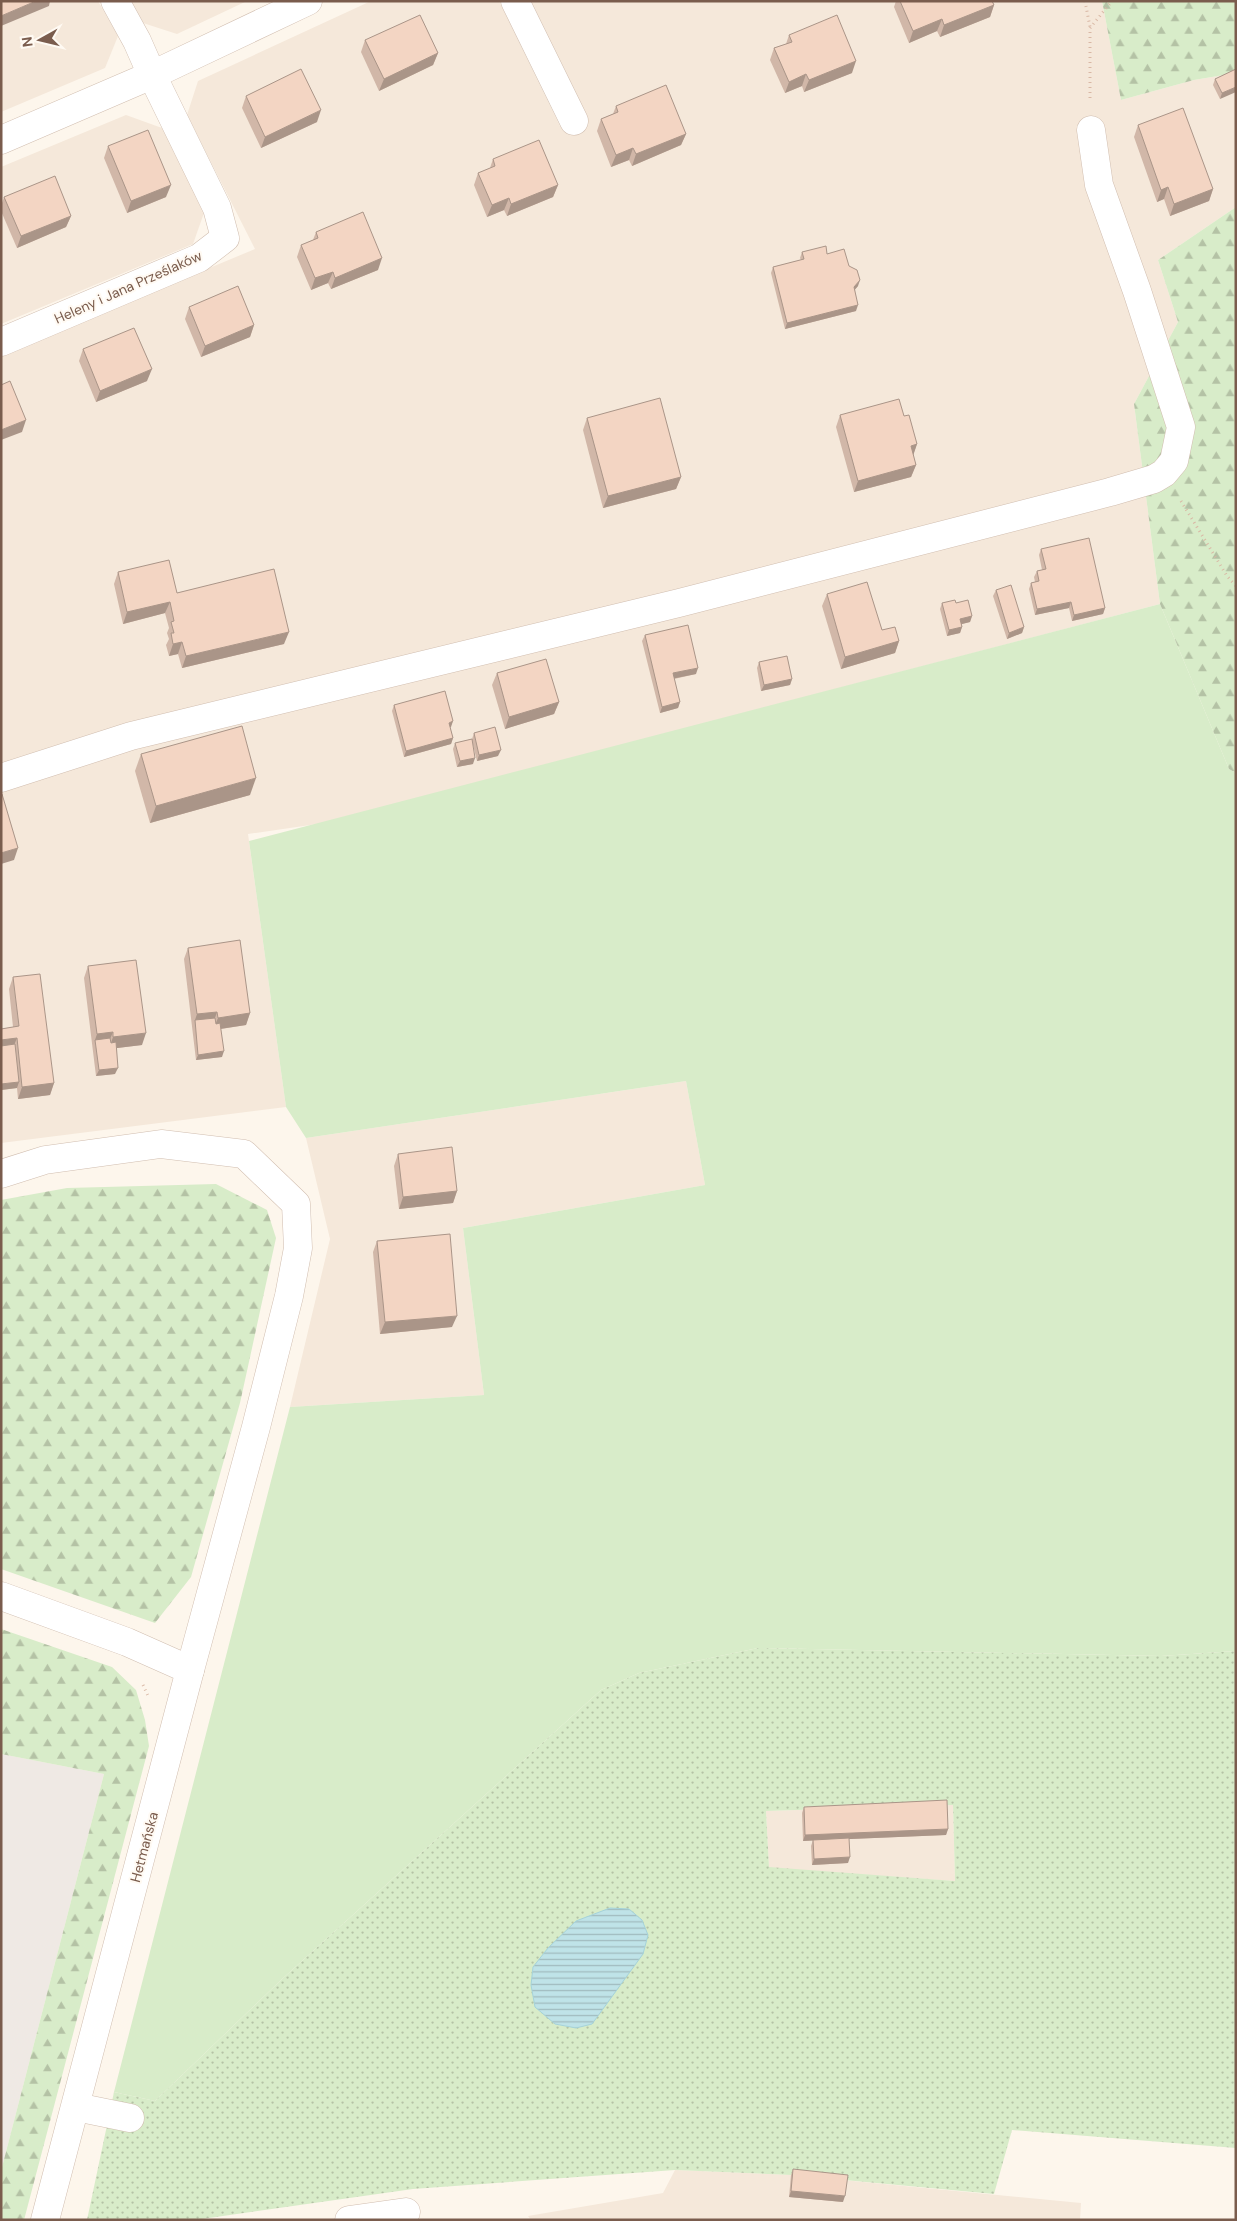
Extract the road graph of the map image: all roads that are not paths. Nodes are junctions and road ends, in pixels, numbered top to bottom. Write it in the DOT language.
graph roads {
  1 [pos="115,1"];
  2 [pos="308,1"];
  3 [pos="515,1"];
  4 [pos="152,75"];
  5 [pos="574,121"];
  6 [pos="1090,130"];
  7 [pos="1,140"];
  8 [pos="1,342"];
  9 [pos="1,778"];
  10 [pos="1,1174"];
  11 [pos="1,1596"];
  12 [pos="190,1670"];
  13 [pos="76,2106"];
  14 [pos="130,2118"];
  15 [pos="406,2212"];
  16 [pos="45,2220"];
  17 [pos="349,2220"];
  1 -- 4 [label="street, Heleny i Jana Prześlaków"];
  2 -- 4 [label="street"];
  3 -- 5 [label="street"];
  4 -- 7 [label="street"];
  4 -- 8 [label="street, Heleny i Jana Prześlaków"];
  6 -- 9 [label="street"];
  10 -- 12 [label="street, Hetmańska"];
  11 -- 12 [label="street"];
  12 -- 13 [label="street, Hetmańska"];
  13 -- 14 [label="street"];
  13 -- 16 [label="street, Hetmańska"];
  15 -- 17 [label="street"];
}
